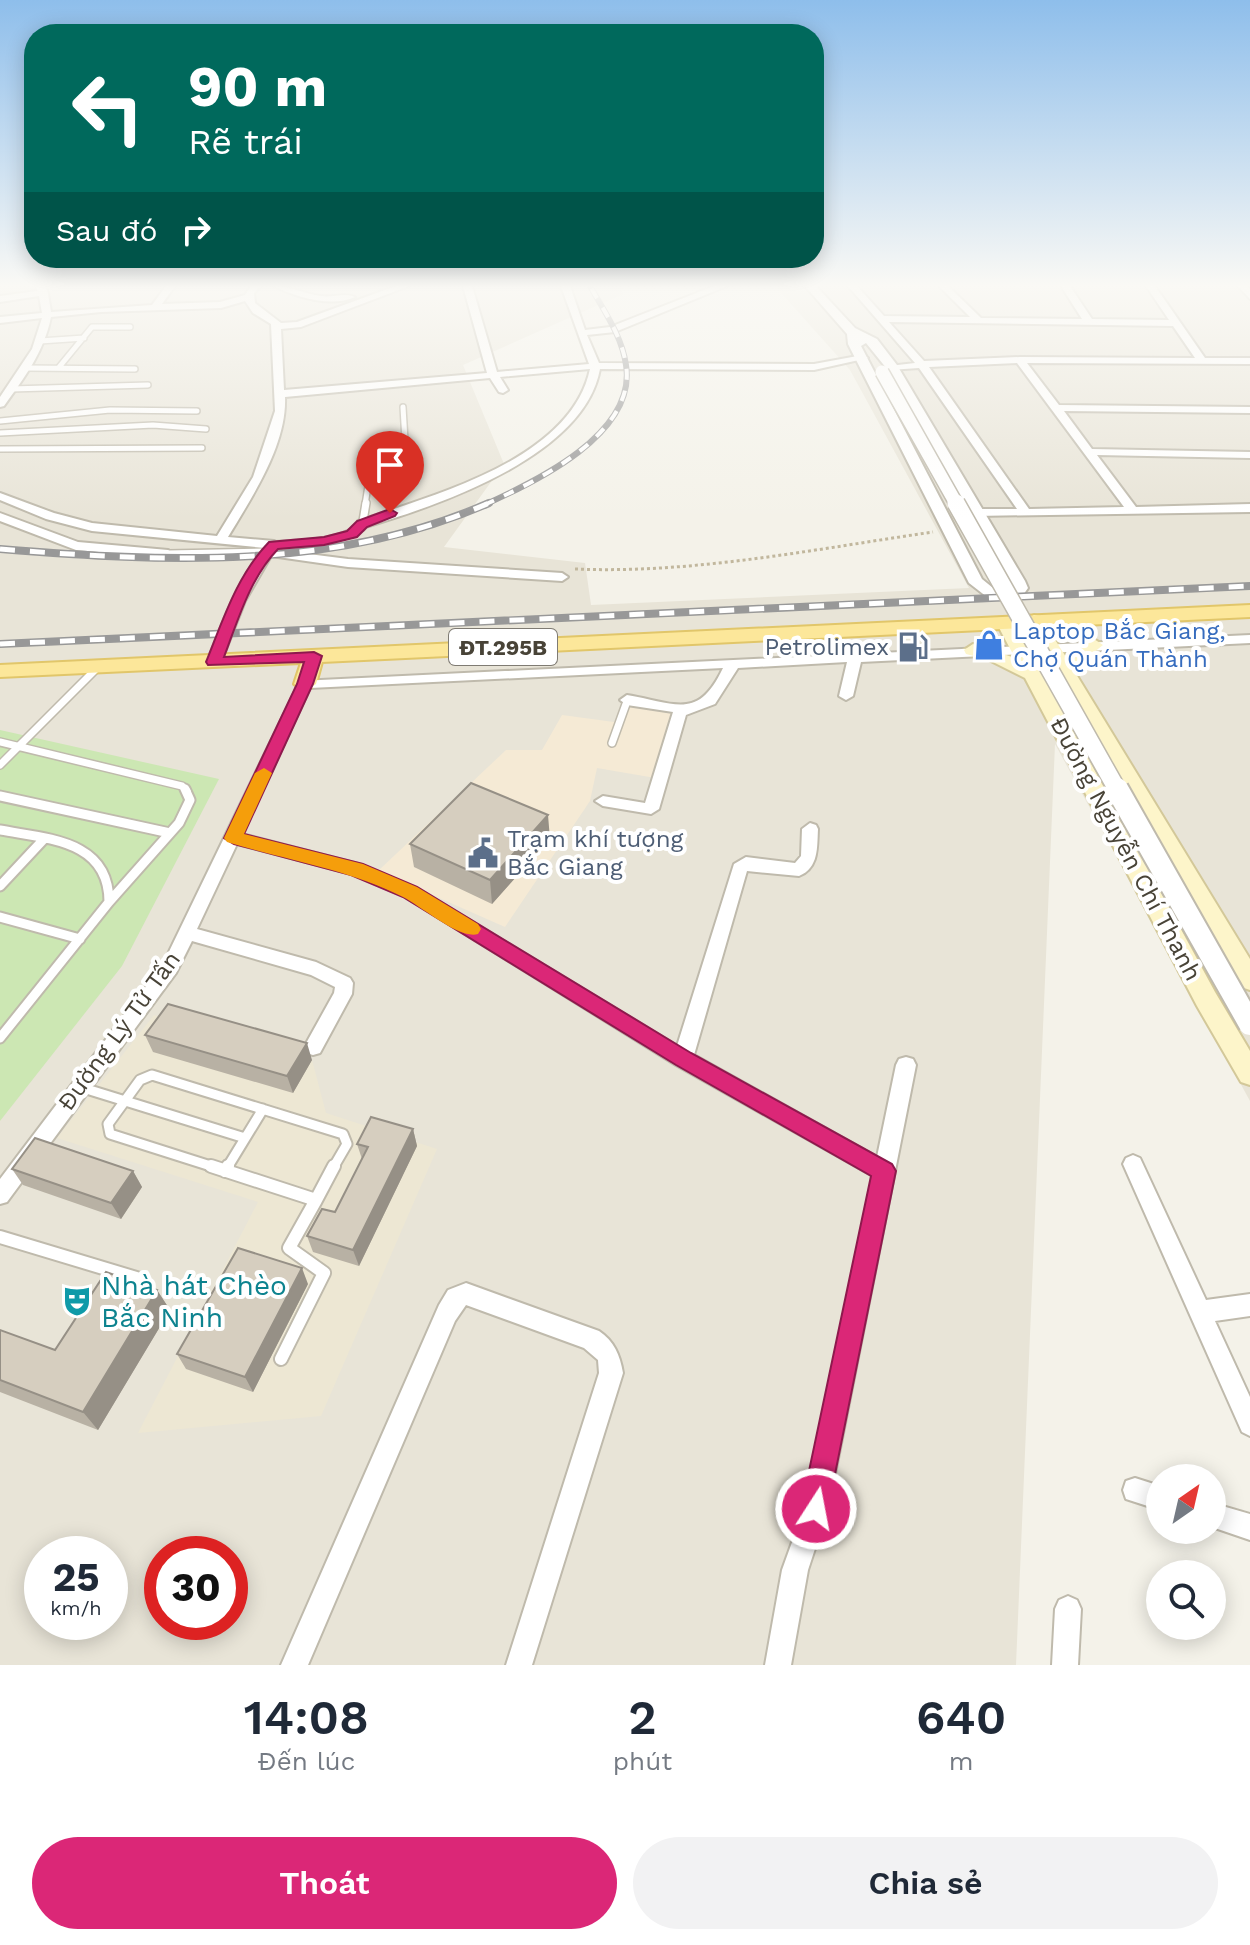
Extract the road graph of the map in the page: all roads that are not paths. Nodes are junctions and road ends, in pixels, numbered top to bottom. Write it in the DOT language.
graph roads {
  1 [pos="28,364"];
  2 [pos="62,364"];
  3 [pos="277,364"];
  4 [pos="490,364"];
  5 [pos="832,364"];
  6 [pos="866,364"];
  7 [pos="885,364"];
  8 [pos="921,364"];
  9 [pos="938,364"];
  10 [pos="1023,364"];
  11 [pos="60,366"];
  12 [pos="595,366"];
  13 [pos="924,367"];
  14 [pos="26,368"];
  15 [pos="135,369"];
  16 [pos="1250,369"];
  17 [pos="888,370"];
  18 [pos="1029,371"];
  19 [pos="493,375"];
  20 [pos="0,383"];
  21 [pos="14,385"];
  22 [pos="148,385"];
  23 [pos="503,390"];
  24 [pos="278,394"];
  25 [pos="0,404"];
  26 [pos="403,407"];
  27 [pos="1058,408"];
  28 [pos="1250,410"];
  29 [pos="197,411"];
  30 [pos="0,421"];
  31 [pos="206,429"];
  32 [pos="0,433"];
  33 [pos="202,448"];
  34 [pos="0,449"];
  35 [pos="1089,452"];
  36 [pos="1250,455"];
  37 [pos="0,496"];
  38 [pos="1250,508"];
  39 [pos="1024,510"];
  40 [pos="1133,511"];
  41 [pos="940,513"];
  42 [pos="978,513"];
  43 [pos="0,517"];
  44 [pos="362,524"];
  45 [pos="220,540"];
  46 [pos="271,549"];
  47 [pos="168,554"];
  48 [pos="566,573"];
  49 [pos="1250,611"];
  50 [pos="1034,620"];
  51 [pos="1005,622"];
  52 [pos="1250,639"];
  53 [pos="1094,645"];
  54 [pos="1049,647"];
  55 [pos="1019,648"];
  56 [pos="973,650"];
  57 [pos="314,656"];
  58 [pos="855,657"];
  59 [pos="214,662"];
  60 [pos="732,665"];
  61 [pos="96,669"];
  62 [pos="0,671"];
  63 [pos="1063,671"];
  64 [pos="1033,673"];
  65 [pos="305,684"];
  66 [pos="634,688"];
  67 [pos="846,696"];
  68 [pos="685,709"];
  69 [pos="0,742"];
  70 [pos="612,743"];
  71 [pos="18,746"];
  72 [pos="0,765"];
  73 [pos="0,796"];
  74 [pos="603,801"];
  75 [pos="810,829"];
  76 [pos="0,830"];
  77 [pos="170,833"];
  78 [pos="234,838"];
  79 [pos="43,840"];
  80 [pos="0,886"];
  81 [pos="109,902"];
  82 [pos="0,917"];
  83 [pos="187,933"];
  84 [pos="80,939"];
  85 [pos="1250,980"];
  86 [pos="1250,1024"];
  87 [pos="4,1027"];
  88 [pos="0,1038"];
  89 [pos="313,1047"];
  90 [pos="1235,1049"];
  91 [pos="683,1059"];
  92 [pos="906,1065"];
  93 [pos="1250,1074"];
  94 [pos="80,1086"];
  95 [pos="125,1101"];
  96 [pos="263,1109"];
  97 [pos="245,1138"];
  98 [pos="1133,1164"];
  99 [pos="225,1171"];
  100 [pos="884,1171"];
  101 [pos="0,1195"];
  102 [pos="316,1200"];
  103 [pos="0,1237"];
  104 [pos="143,1280"];
  105 [pos="1250,1305"];
  106 [pos="1199,1312"];
  107 [pos="281,1359"];
  108 [pos="1250,1424"];
  109 [pos="1135,1490"];
  110 [pos="1146,1494"];
  111 [pos="1226,1519"];
  112 [pos="1250,1527"];
  113 [pos="1068,1609"];
  114 [pos="294,1665"];
  115 [pos="519,1665"];
  116 [pos="778,1665"];
  117 [pos="1065,1665"];
  1 -- 14 [label="street"];
  2 -- 11 [label="lane"];
  3 -- 24 [label="street"];
  4 -- 19 [label="street"];
  5 -- 12 [label="street"];
  6 -- 41 [label="street"];
  7 -- 17 [label="street"];
  8 -- 13 [label="street"];
  9 -- 13 [label="street"];
  10 -- 18 [label="street"];
  11 -- 14 [label="lane"];
  11 -- 15 [label="lane"];
  12 -- 19 [label="street"];
  12 -- 44 [label="street"];
  13 -- 17 [label="street"];
  13 -- 18 [label="street"];
  13 -- 39 [label="street"];
  14 -- 21 [label="street"];
  16 -- 18 [label="street"];
  17 -- 42 [label="street"];
  17 -- 86 [label="street, bridge"];
  18 -- 27 [label="street"];
  19 -- 23 [label="street"];
  19 -- 24 [label="street"];
  20 -- 21 [label="street"];
  21 -- 22 [label="lane"];
  21 -- 25 [label="street"];
  24 -- 45 [label="street"];
  26 -- 44 [label="lane"];
  27 -- 28 [label="street"];
  27 -- 35 [label="street"];
  29 -- 30 [label="lane"];
  31 -- 32 [label="lane"];
  33 -- 34 [label="lane"];
  35 -- 36 [label="street"];
  35 -- 40 [label="street"];
  37 -- 45 [label="street"];
  38 -- 40 [label="street"];
  39 -- 40 [label="street"];
  39 -- 42 [label="street"];
  41 -- 42 [label="street"];
  41 -- 42 [label="street"];
  43 -- 47 [label="street"];
  44 -- 46 [label="lane"];
  45 -- 46 [label="street"];
  46 -- 47 [label="lane"];
  46 -- 48 [label="street"];
  46 -- 59 [label="street"];
  49 -- 50 [label="main road, ĐT.295B"];
  50 -- 51 [label="main road, ĐT.295B"];
  50 -- 54 [label="main road, Đường Nguyễn Chí Thanh"];
  51 -- 55 [label="main road, Đường Nguyễn Chí Thanh"];
  51 -- 57 [label="main road, ĐT.295B"];
  52 -- 53 [label="street"];
  53 -- 54 [label="street"];
  53 -- 63 [label="main road"];
  54 -- 55 [label="street"];
  54 -- 63 [label="main road, Đường Nguyễn Chí Thanh"];
  55 -- 56 [label="street"];
  55 -- 64 [label="main road, Đường Nguyễn Chí Thanh"];
  56 -- 58 [label="street"];
  56 -- 64 [label="main road"];
  57 -- 59 [label="main road, ĐT.295B"];
  57 -- 65 [label="main road"];
  58 -- 60 [label="street"];
  58 -- 67 [label="street"];
  59 -- 61 [label="main road, ĐT.295B"];
  60 -- 66 [label="street"];
  60 -- 68 [label="street"];
  61 -- 62 [label="main road, ĐT.295B"];
  61 -- 71 [label="lane"];
  63 -- 64 [label="main road"];
  63 -- 85 [label="main road, Đường Nguyễn Chí Thanh"];
  64 -- 90 [label="main road, Đường Nguyễn Chí Thanh"];
  65 -- 66 [label="street"];
  65 -- 78 [label="street, Đường Lý Tử Tấn"];
  66 -- 68 [label="street"];
  66 -- 70 [label="lane"];
  68 -- 74 [label="street"];
  69 -- 71 [label="lane"];
  71 -- 72 [label="lane"];
  71 -- 77 [label="lane"];
  73 -- 77 [label="lane"];
  75 -- 91 [label="street"];
  76 -- 79 [label="lane"];
  77 -- 81 [label="lane"];
  78 -- 83 [label="street, Đường Lý Tử Tấn"];
  78 -- 91 [label="street"];
  79 -- 80 [label="lane"];
  79 -- 81 [label="lane"];
  81 -- 84 [label="lane"];
  82 -- 84 [label="lane"];
  83 -- 89 [label="street"];
  83 -- 94 [label="street, Đường Lý Tử Tấn"];
  84 -- 87 [label="lane"];
  86 -- 90 [label="street"];
  87 -- 88 [label="lane"];
  90 -- 93 [label="main road, Đường Nguyễn Chí Thanh"];
  91 -- 100 [label="street"];
  92 -- 100 [label="street"];
  94 -- 95 [label="lane"];
  94 -- 101 [label="street, Đường Lý Tử Tấn"];
  95 -- 96 [label="lane"];
  95 -- 97 [label="lane"];
  95 -- 99 [label="lane"];
  96 -- 97 [label="lane"];
  96 -- 102 [label="lane"];
  97 -- 99 [label="lane"];
  98 -- 106 [label="street"];
  99 -- 102 [label="lane"];
  100 -- 116 [label="street"];
  102 -- 107 [label="lane"];
  103 -- 104 [label="lane"];
  105 -- 106 [label="street"];
  106 -- 108 [label="street"];
  109 -- 110 [label="street"];
  111 -- 112 [label="street"];
  113 -- 117 [label="street"];
  114 -- 115 [label="street"];
}
